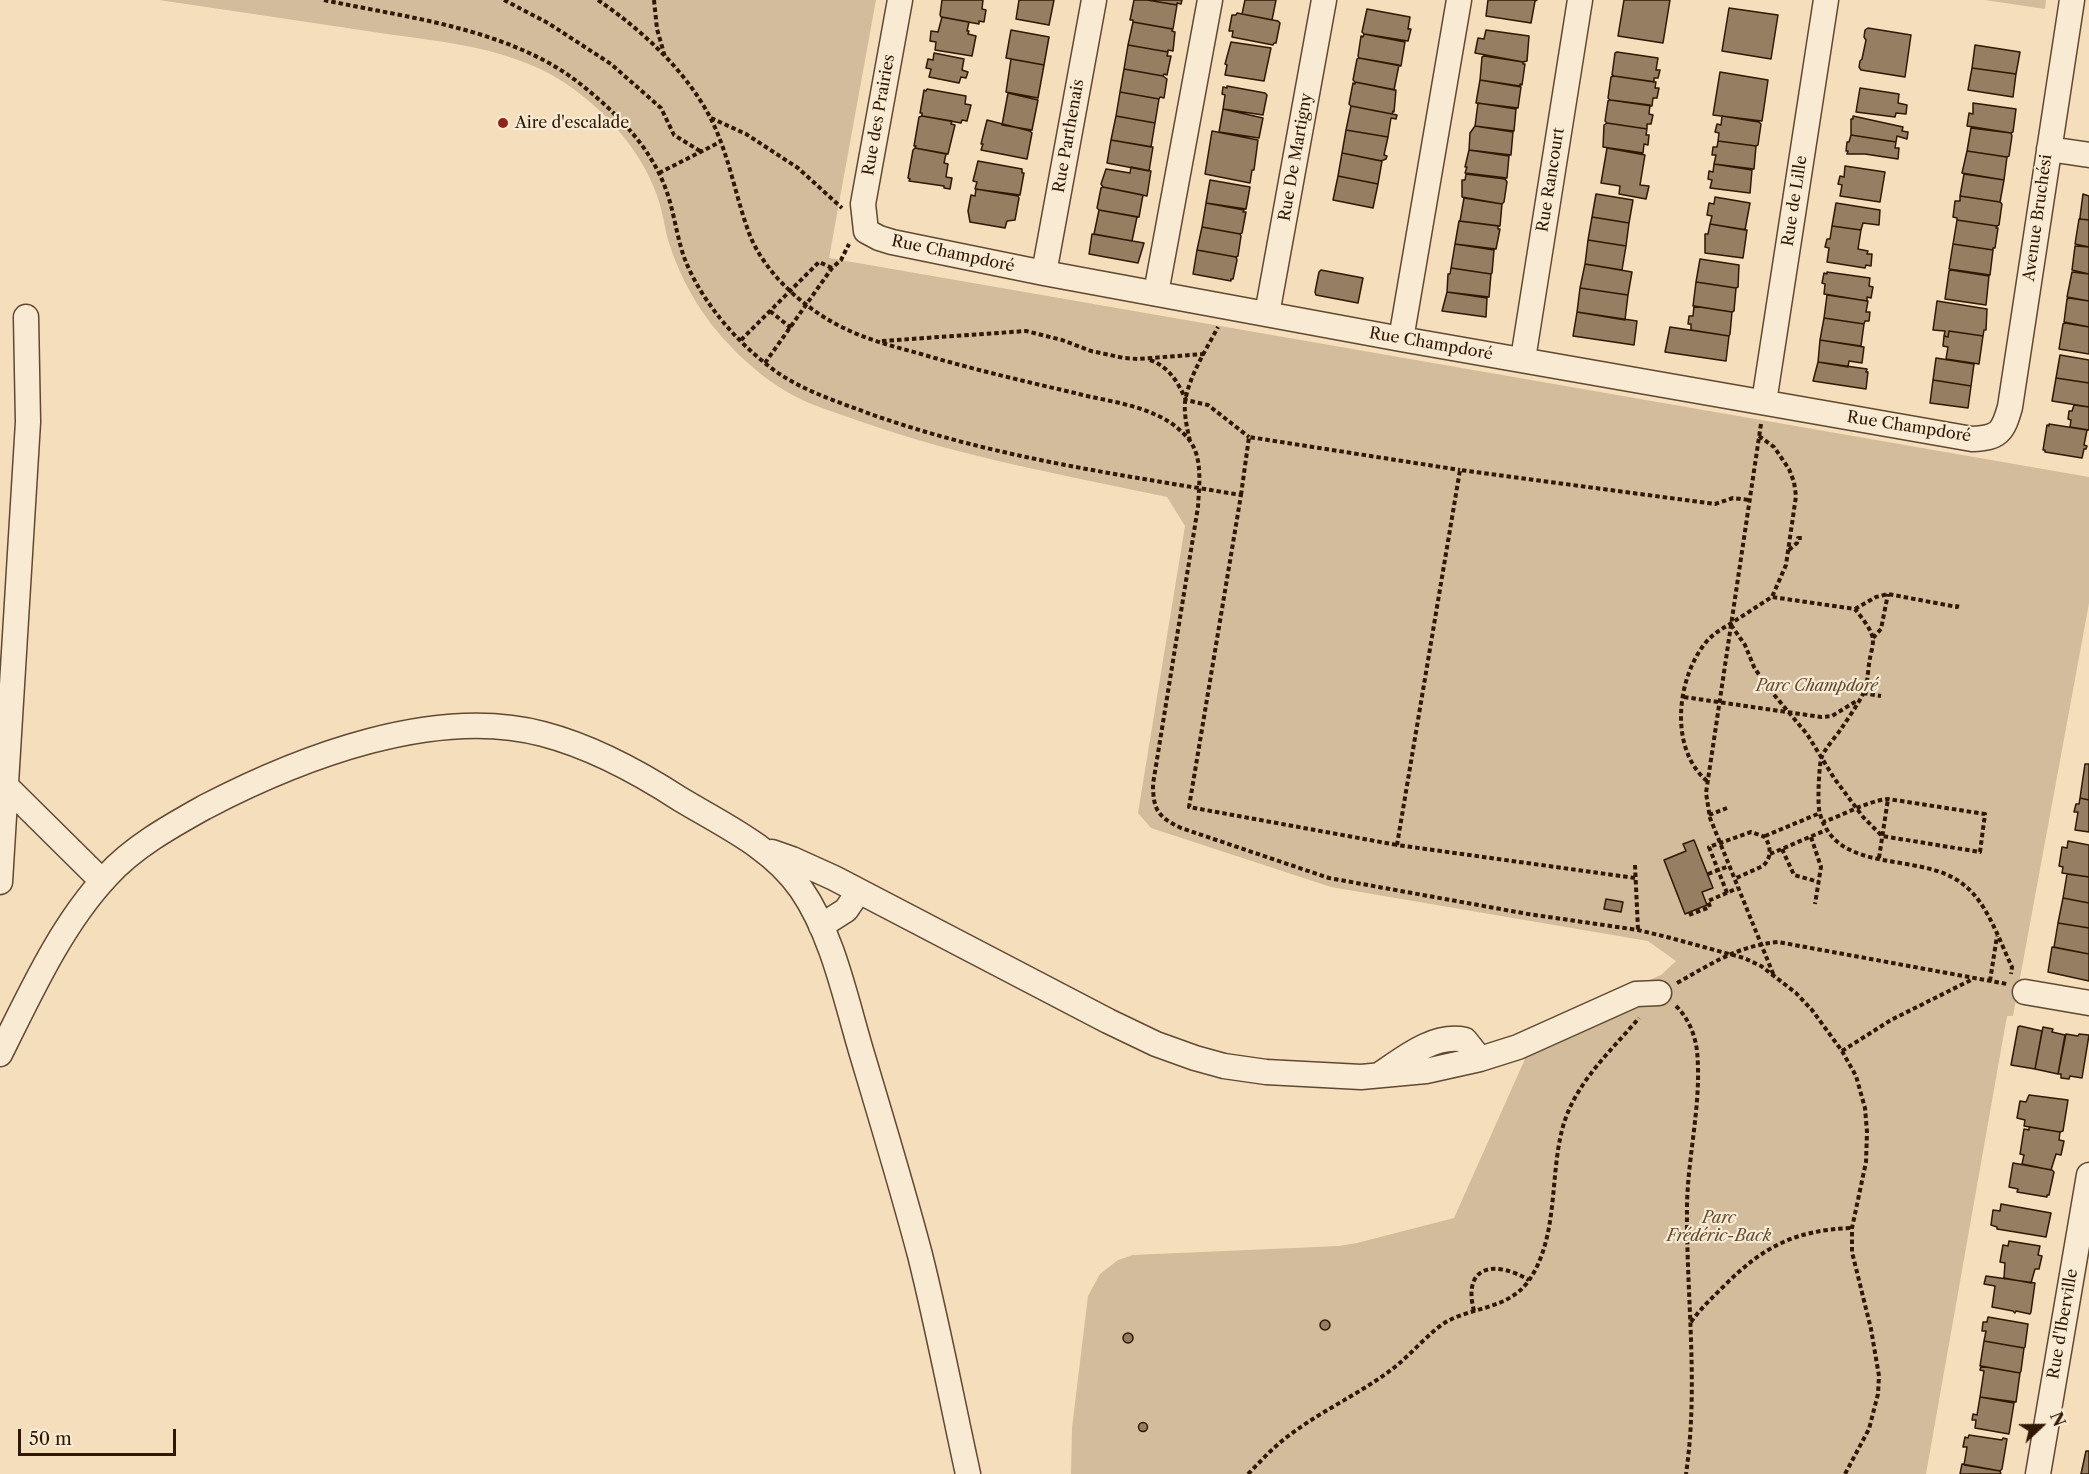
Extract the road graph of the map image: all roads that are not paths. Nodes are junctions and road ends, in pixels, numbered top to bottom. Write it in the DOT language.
graph roads {
  1 [pos="900,0"];
  2 [pos="1094,0"];
  3 [pos="1210,0"];
  4 [pos="1324,0"];
  5 [pos="1459,0"];
  6 [pos="1580,0"];
  7 [pos="1826,0"];
  8 [pos="2072,0"];
  9 [pos="2049,149"];
  10 [pos="2089,155"];
  11 [pos="858,237"];
  12 [pos="1044,273"];
  13 [pos="1156,293"];
  14 [pos="1267,314"];
  15 [pos="26,317"];
  16 [pos="1401,339"];
  17 [pos="1523,359"];
  18 [pos="1764,402"];
  19 [pos="1998,434"];
  20 [pos="6,786"];
  21 [pos="764,850"];
  22 [pos="102,881"];
  23 [pos="0,882"];
  24 [pos="859,891"];
  25 [pos="821,926"];
  26 [pos="2018,988"];
  27 [pos="1659,993"];
  28 [pos="2089,1003"];
  29 [pos="3,1037"];
  30 [pos="2089,1175"];
  31 [pos="968,1474"];
  32 [pos="2038,1474"];
  1 -- 11 [label="street, Rue des Prairies"];
  2 -- 12 [label="street, Rue Parthenais"];
  3 -- 13 [label="street"];
  4 -- 14 [label="street, Rue De Martigny"];
  5 -- 16 [label="street"];
  6 -- 17 [label="street, Rue Rancourt"];
  7 -- 18 [label="street, Rue de Lille"];
  8 -- 9 [label="street, Avenue Bruchési"];
  9 -- 10 [label="street"];
  9 -- 19 [label="street, Avenue Bruchési"];
  11 -- 12 [label="street, Rue Champdoré"];
  12 -- 13 [label="street, Rue Champdoré"];
  13 -- 14 [label="street, Rue Champdoré"];
  14 -- 16 [label="street, Rue Champdoré"];
  15 -- 20 [label="street"];
  16 -- 17 [label="street, Rue Champdoré"];
  17 -- 18 [label="street, Rue Champdoré"];
  18 -- 19 [label="street, Rue Champdoré"];
  20 -- 22 [label="street"];
  20 -- 23 [label="street"];
  21 -- 22 [label="street"];
  21 -- 24 [label="street"];
  21 -- 25 [label="street"];
  22 -- 29 [label="street"];
  24 -- 25 [label="street"];
  24 -- 27 [label="street"];
  25 -- 31 [label="street"];
  26 -- 28 [label="street"];
  30 -- 32 [label="street, Rue d'Iberville"];
}
